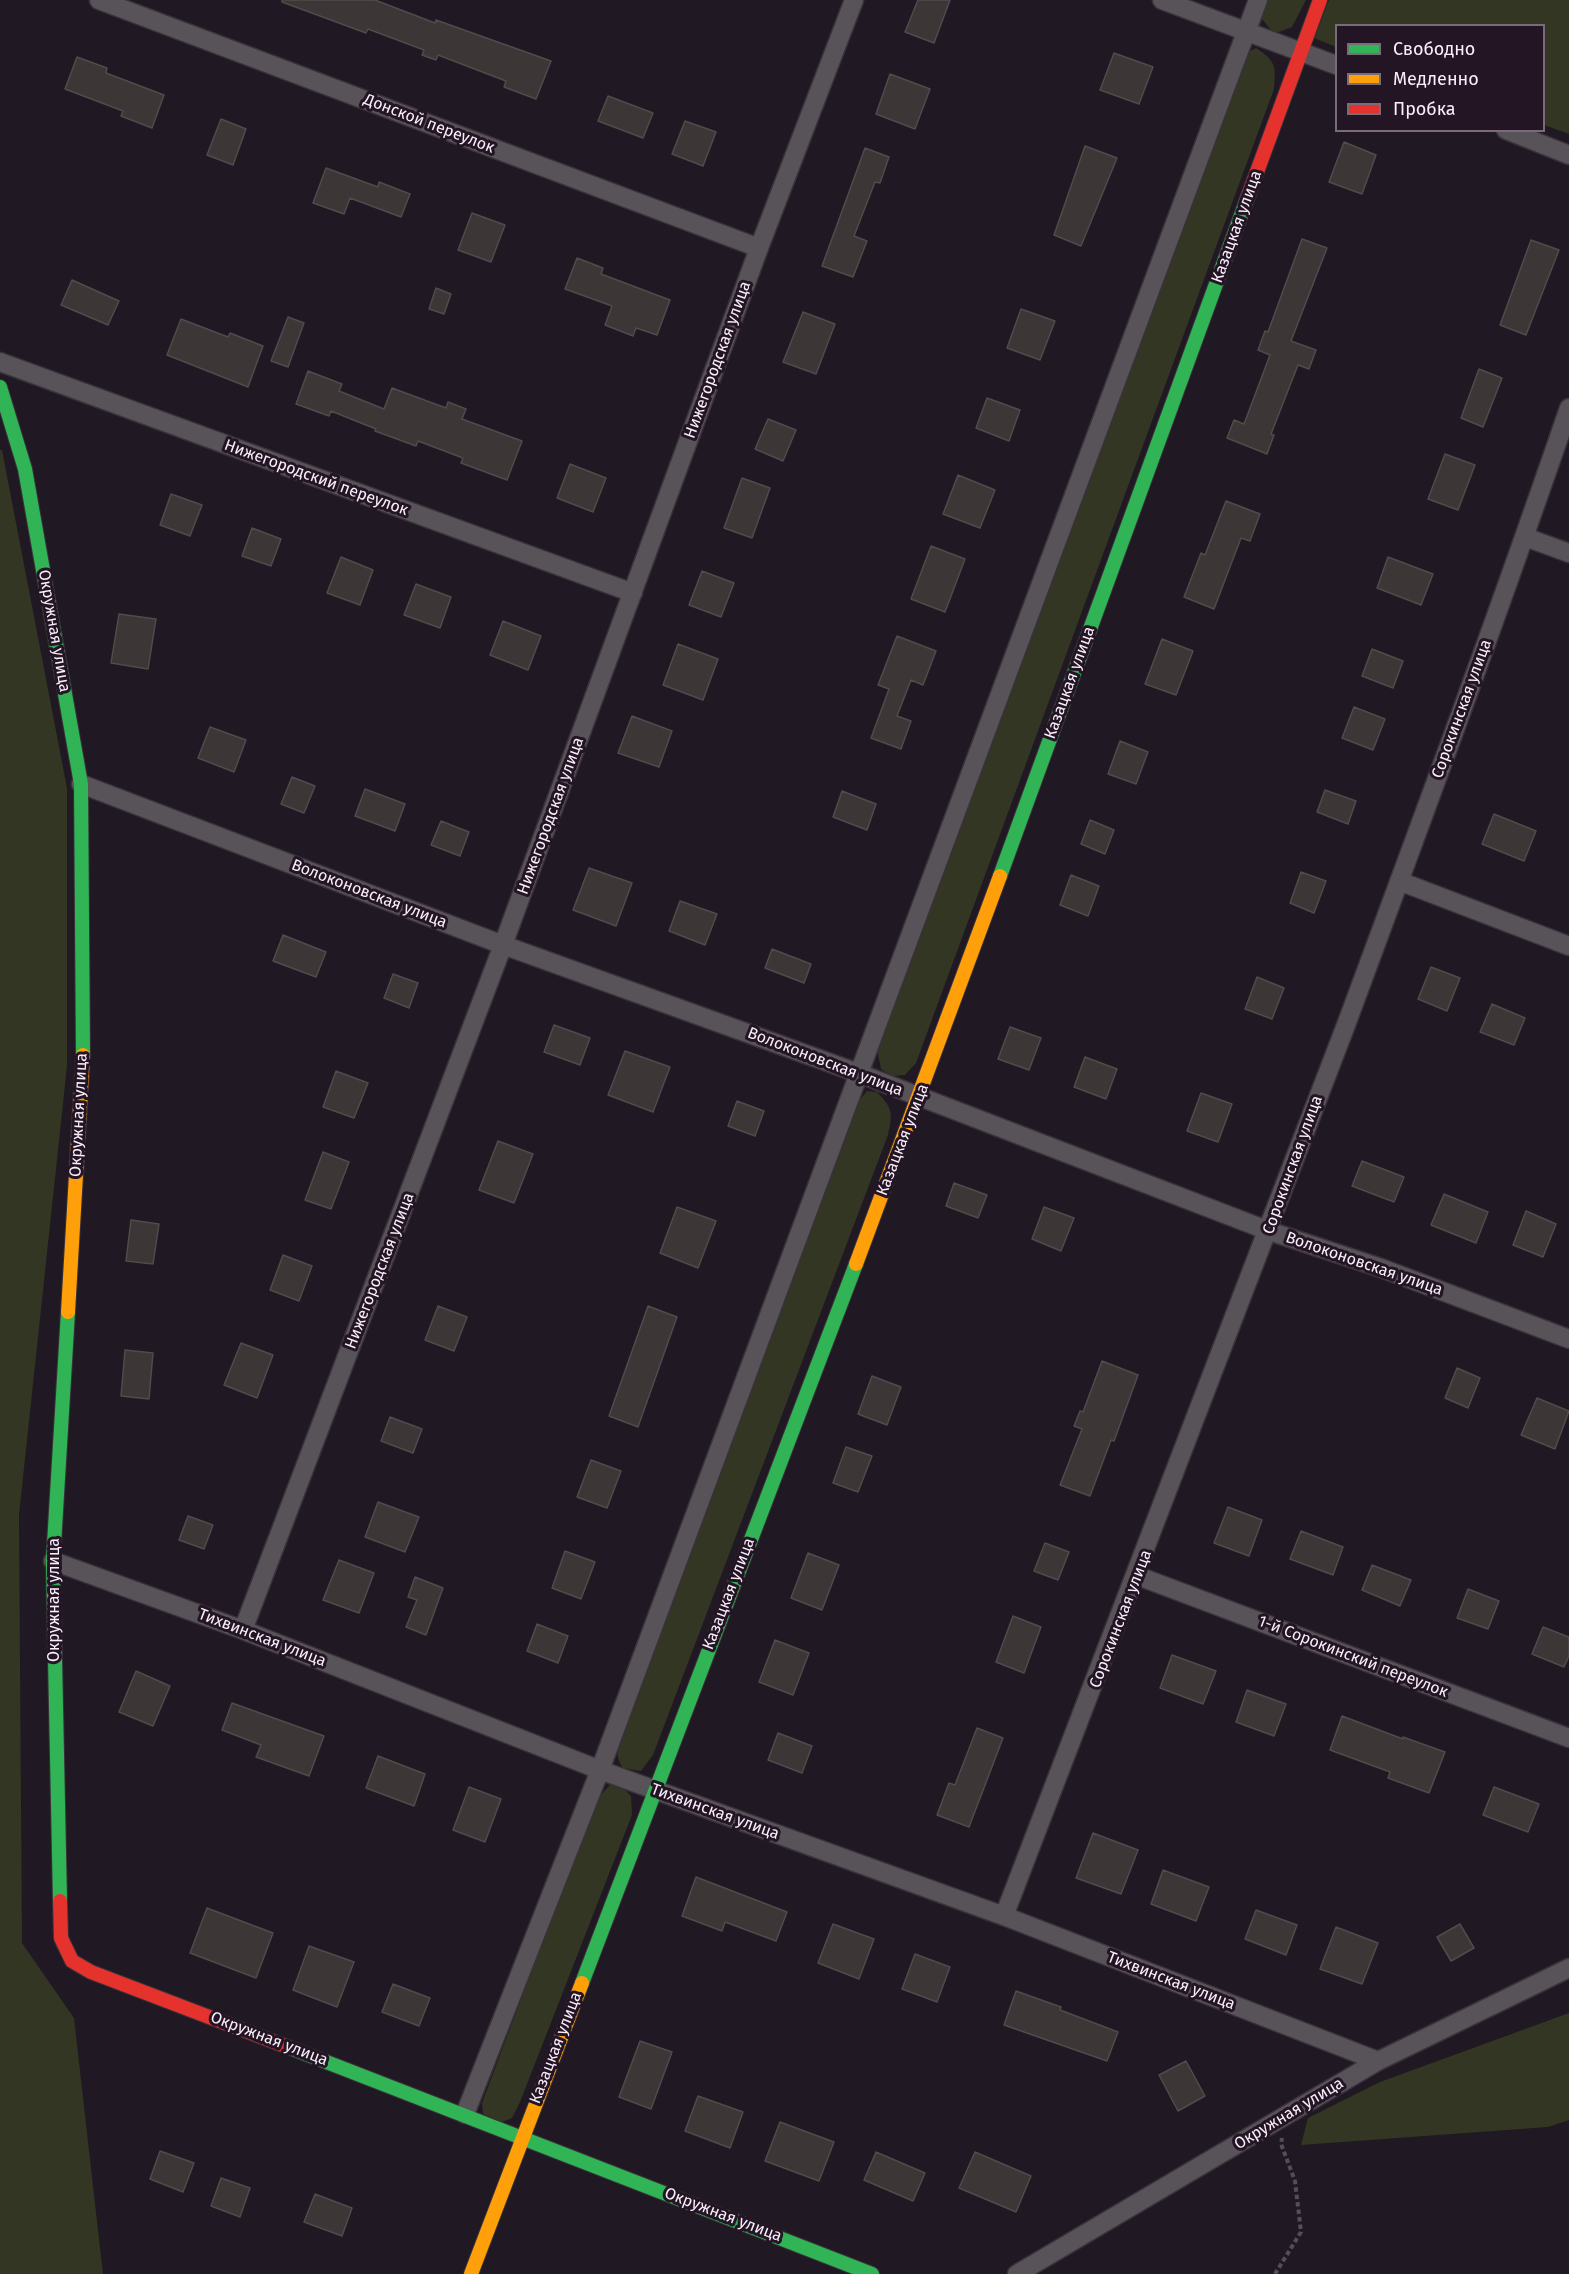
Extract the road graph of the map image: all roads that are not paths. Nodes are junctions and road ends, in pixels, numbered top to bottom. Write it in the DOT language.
graph roads {
  1 [pos="99,0"];
  2 [pos="854,0"];
  3 [pos="1162,0"];
  4 [pos="1258,0"];
  5 [pos="1320,0"];
  6 [pos="1247,31"];
  7 [pos="1301,51"];
  8 [pos="1335,65"];
  9 [pos="1511,132"];
  10 [pos="1569,155"];
  11 [pos="759,248"];
  12 [pos="0,362"];
  13 [pos="0,387"];
  14 [pos="1569,408"];
  15 [pos="1525,537"];
  16 [pos="1569,554"];
  17 [pos="633,593"];
  18 [pos="81,784"];
  19 [pos="1399,881"];
  20 [pos="503,945"];
  21 [pos="1569,946"];
  22 [pos="858,1073"];
  23 [pos="919,1098"];
  24 [pos="1269,1231"];
  25 [pos="1569,1339"];
  26 [pos="54,1561"];
  27 [pos="1138,1576"];
  28 [pos="243,1630"];
  29 [pos="1569,1738"];
  30 [pos="600,1770"];
  31 [pos="654,1790"];
  32 [pos="1004,1916"];
  33 [pos="1569,1968"];
  34 [pos="1378,2061"];
  35 [pos="465,2114"];
  36 [pos="522,2136"];
  37 [pos="471,2274"];
  38 [pos="872,2274"];
  39 [pos="1017,2274"];
  1 -- 11 [label="street, Донской переулок"];
  2 -- 11 [label="street, Нижегородская улица"];
  3 -- 6 [label="street"];
  4 -- 6 [label="street"];
  5 -- 7 [label="street, Казацкая улица"];
  6 -- 7 [label="street"];
  6 -- 22 [label="street"];
  7 -- 8 [label="street"];
  7 -- 23 [label="street, Казацкая улица"];
  9 -- 10 [label="street"];
  11 -- 17 [label="street, Нижегородская улица"];
  12 -- 17 [label="street, Нижегородский переулок"];
  13 -- 18 [label="street, Окружная улица"];
  14 -- 15 [label="street, Сорокинская улица"];
  15 -- 16 [label="street"];
  15 -- 19 [label="street, Сорокинская улица"];
  17 -- 20 [label="street, Нижегородская улица"];
  18 -- 20 [label="street, Волоконовская улица"];
  18 -- 26 [label="street, Окружная улица"];
  19 -- 21 [label="street"];
  19 -- 24 [label="street, Сорокинская улица"];
  20 -- 22 [label="street, Волоконовская улица"];
  20 -- 28 [label="street, Нижегородская улица"];
  22 -- 23 [label="street, Волоконовская улица"];
  22 -- 30 [label="street"];
  23 -- 24 [label="street, Волоконовская улица"];
  23 -- 31 [label="street, Казацкая улица"];
  24 -- 25 [label="street, Волоконовская улица"];
  24 -- 27 [label="street, Сорокинская улица"];
  26 -- 28 [label="street, Тихвинская улица"];
  26 -- 35 [label="street, Окружная улица"];
  27 -- 29 [label="street, 1-й Сорокинский переулок"];
  27 -- 32 [label="street, Сорокинская улица"];
  28 -- 30 [label="street, Тихвинская улица"];
  30 -- 31 [label="street, Тихвинская улица"];
  30 -- 35 [label="street"];
  31 -- 32 [label="street, Тихвинская улица"];
  31 -- 36 [label="street, Казацкая улица"];
  32 -- 34 [label="street, Тихвинская улица"];
  33 -- 34 [label="street, Окружная улица"];
  34 -- 39 [label="street, Окружная улица"];
  35 -- 36 [label="street, Окружная улица"];
  36 -- 37 [label="street, Казацкая улица"];
  36 -- 38 [label="street, Окружная улица"];
}
